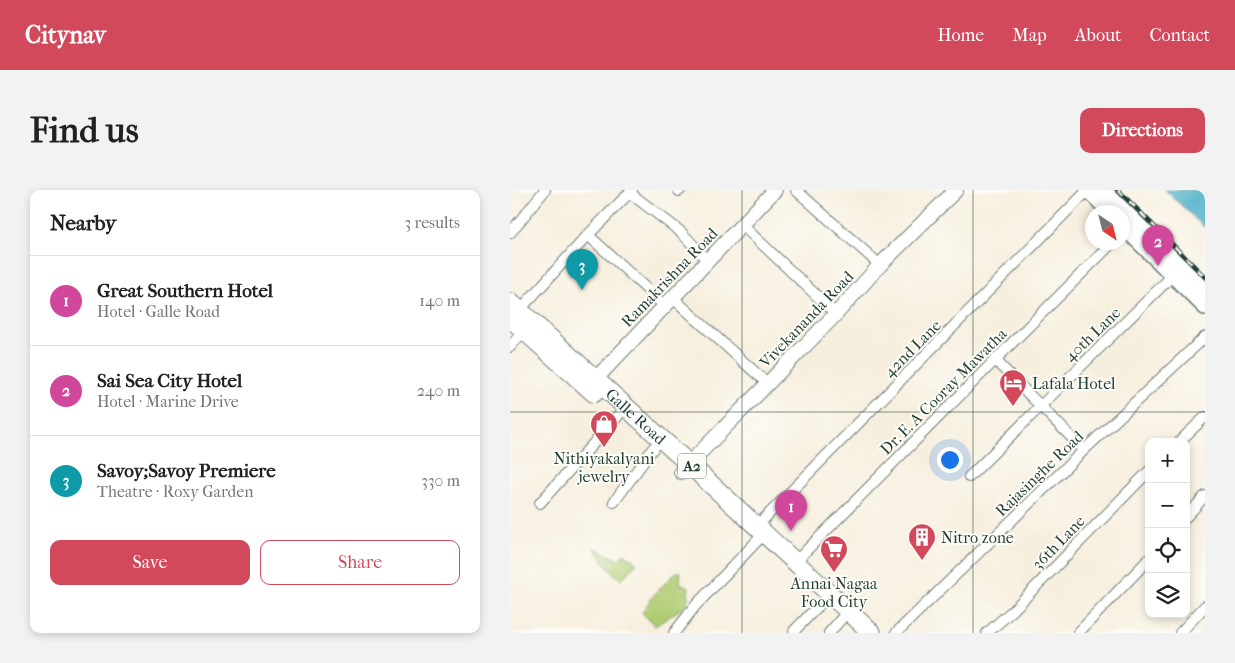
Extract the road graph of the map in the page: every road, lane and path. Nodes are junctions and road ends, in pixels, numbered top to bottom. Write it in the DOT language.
graph roads {
  1 [pos="545,190"];
  2 [pos="776,190"];
  3 [pos="796,190"];
  4 [pos="956,190"];
  5 [pos="1088,190"];
  6 [pos="1103,190"];
  7 [pos="631,191"];
  8 [pos="1103,205"];
  9 [pos="742,225"];
  10 [pos="510,233"];
  11 [pos="588,235"];
  12 [pos="1130,235"];
  13 [pos="1105,250"];
  14 [pos="708,261"];
  15 [pos="880,265"];
  16 [pos="1173,276"];
  17 [pos="1205,291"];
  18 [pos="669,302"];
  19 [pos="1205,307"];
  20 [pos="836,314"];
  21 [pos="515,316"];
  22 [pos="1205,337"];
  23 [pos="510,347"];
  24 [pos="995,360"];
  25 [pos="591,383"];
  26 [pos="768,384"];
  27 [pos="1040,406"];
  28 [pos="618,416"];
  29 [pos="1205,417"];
  30 [pos="1183,438"];
  31 [pos="654,447"];
  32 [pos="1084,450"];
  33 [pos="685,468"];
  34 [pos="1145,475"];
  35 [pos="969,477"];
  36 [pos="1205,496"];
  37 [pos="614,502"];
  38 [pos="540,503"];
  39 [pos="1190,513"];
  40 [pos="758,533"];
  41 [pos="795,562"];
  42 [pos="1145,563"];
  43 [pos="822,602"];
  44 [pos="1205,606"];
  45 [pos="842,618"];
  46 [pos="794,632"];
  47 [pos="674,633"];
  48 [pos="829,633"];
  49 [pos="856,633"];
  50 [pos="872,633"];
  51 [pos="896,633"];
  52 [pos="988,633"];
  53 [pos="1078,633"];
  54 [pos="1180,633"];
  1 -- 10 [label="street"];
  2 -- 9 [label="street, Ramakrishna Road"];
  3 -- 15 [label="street"];
  4 -- 15 [label="street, Vivekananda Road"];
  5 -- 8 [label="main road"];
  5 -- 40 [label="street, 42nd Lane"];
  6 -- 17 [label="main road"];
  7 -- 11 [label="street"];
  7 -- 14 [label="street"];
  9 -- 14 [label="street, Ramakrishna Road"];
  9 -- 20 [label="street"];
  11 -- 18 [label="street"];
  11 -- 21 [label="street"];
  12 -- 16 [label="main road"];
  13 -- 24 [label="street, Dr. E. A Cooray Mawatha"];
  14 -- 18 [label="street, Ramakrishna Road"];
  15 -- 20 [label="street, Vivekananda Road"];
  16 -- 19 [label="main road"];
  16 -- 27 [label="street, 40th Lane"];
  18 -- 25 [label="street, Ramakrishna Road"];
  18 -- 26 [label="street"];
  20 -- 26 [label="street, Vivekananda Road"];
  21 -- 23 [label="street"];
  21 -- 25 [label="highway, Galle Road / A2"];
  22 -- 32 [label="street, Rajasinghe Road"];
  24 -- 27 [label="street"];
  24 -- 41 [label="street, Dr. E. A Cooray Mawatha"];
  25 -- 28 [label="highway, Galle Road / A2"];
  25 -- 33 [label="highway, Galle Road / A2"];
  26 -- 33 [label="street, Vivekananda Road"];
  27 -- 32 [label="street"];
  27 -- 35 [label="street, 40th Lane"];
  28 -- 31 [label="highway, Galle Road / A2"];
  28 -- 38 [label="street"];
  29 -- 30 [label="street"];
  31 -- 33 [label="highway, Galle Road / A2"];
  31 -- 37 [label="street"];
  32 -- 51 [label="street, Rajasinghe Road"];
  33 -- 40 [label="highway, Galle Road / A2"];
  34 -- 52 [label="street, 36th Lane"];
  36 -- 39 [label="street"];
  40 -- 41 [label="highway, Galle Road / A2"];
  40 -- 43 [label="highway, Galle Road / A2"];
  40 -- 47 [label="street, 42nd Lane"];
  41 -- 50 [label="highway, Galle Road / A2"];
  42 -- 53 [label="street"];
  43 -- 45 [label="highway, Galle Road / A2"];
  43 -- 46 [label="street"];
  44 -- 54 [label="street"];
  45 -- 48 [label="street"];
  45 -- 49 [label="highway, Galle Road / A2"];
}
